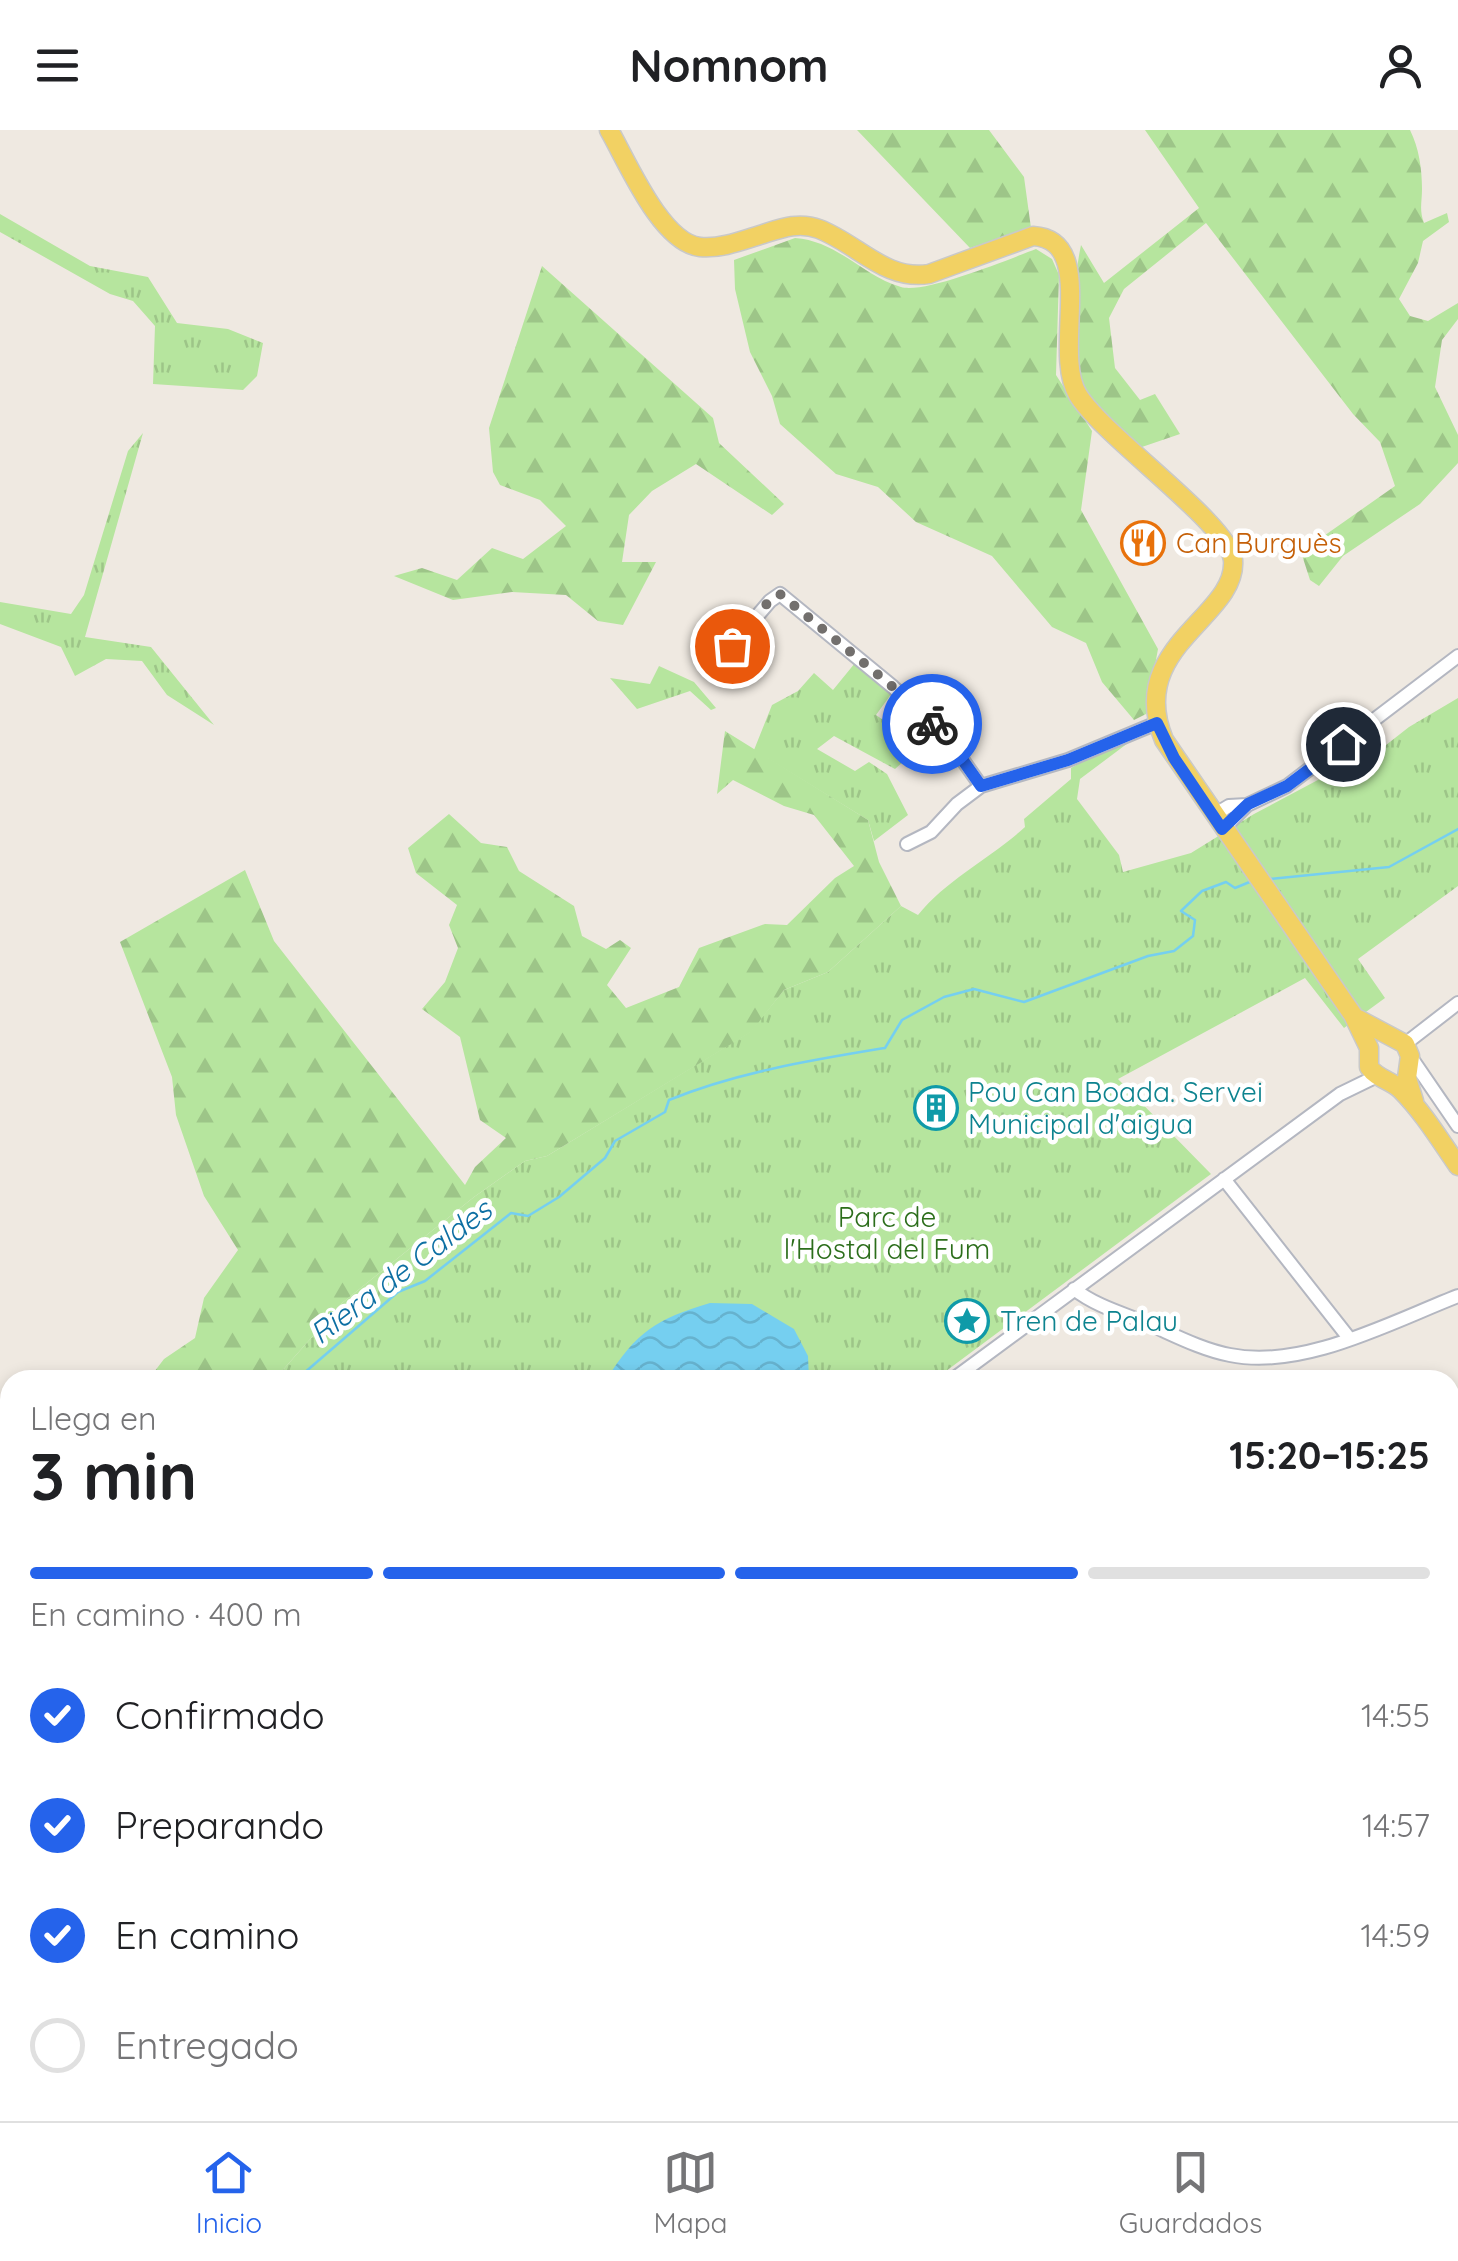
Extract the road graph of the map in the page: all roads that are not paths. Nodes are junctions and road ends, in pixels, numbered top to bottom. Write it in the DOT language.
graph roads {
  1 [pos="609,130"];
  2 [pos="730,649"];
  3 [pos="1458,656"];
  4 [pos="1157,723"];
  5 [pos="981,786"];
  6 [pos="1248,804"];
  7 [pos="1222,817"];
  8 [pos="907,844"];
  9 [pos="1458,1003"];
  10 [pos="1353,1015"];
  11 [pos="1402,1051"];
  12 [pos="1368,1054"];
  13 [pos="1381,1078"];
  14 [pos="1340,1094"];
  15 [pos="1416,1106"];
  16 [pos="1458,1126"];
  17 [pos="1458,1166"];
  18 [pos="1224,1179"];
  19 [pos="1074,1289"];
  20 [pos="1458,1296"];
  21 [pos="1349,1338"];
  22 [pos="965,1370"];
  1 -- 4 [label="main road"];
  2 -- 5 [label="street"];
  3 -- 6 [label="street"];
  4 -- 5 [label="street"];
  4 -- 7 [label="main road"];
  5 -- 8 [label="street"];
  6 -- 7 [label="street"];
  6 -- 7 [label="street"];
  7 -- 10 [label="main road"];
  9 -- 11 [label="street"];
  10 -- 11 [label="main road"];
  10 -- 12 [label="main road"];
  11 -- 12 [label="main road"];
  11 -- 13 [label="main road"];
  11 -- 15 [label="main road"];
  11 -- 16 [label="street"];
  12 -- 13 [label="main road"];
  12 -- 14 [label="street"];
  13 -- 14 [label="street"];
  13 -- 15 [label="main road"];
  14 -- 18 [label="street"];
  15 -- 17 [label="main road"];
  18 -- 19 [label="street"];
  18 -- 21 [label="street"];
  19 -- 21 [label="street"];
  19 -- 22 [label="street"];
  20 -- 21 [label="street"];
}
